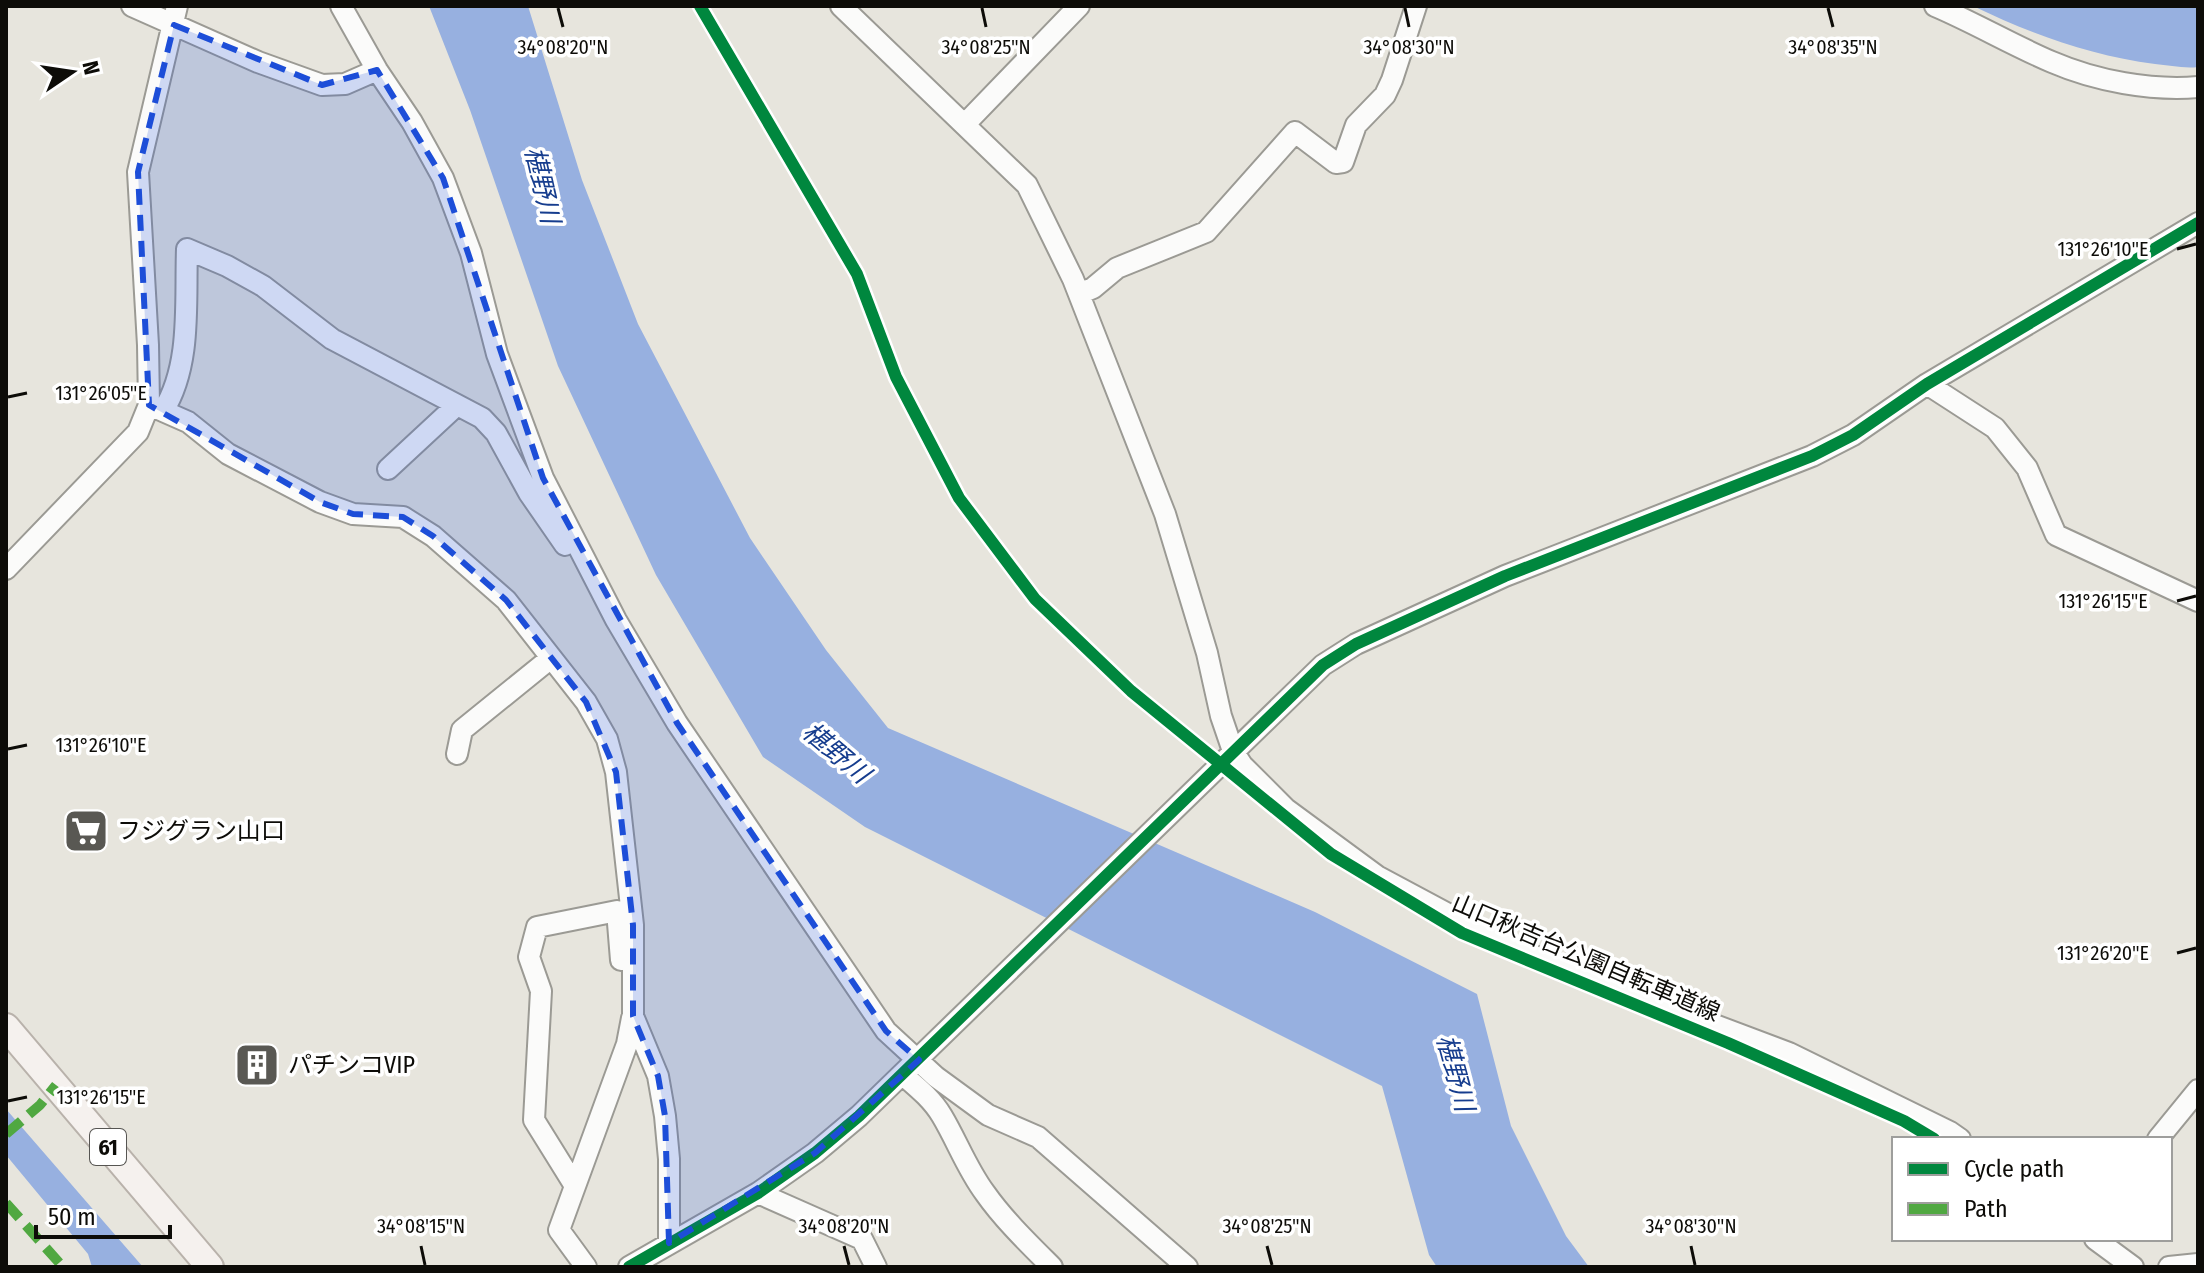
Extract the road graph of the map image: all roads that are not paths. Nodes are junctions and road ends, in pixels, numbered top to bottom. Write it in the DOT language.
graph roads {
  1 [pos="132,6"];
  2 [pos="341,6"];
  3 [pos="841,6"];
  4 [pos="1079,6"];
  5 [pos="1416,6"];
  6 [pos="1935,6"];
  7 [pos="176,16"];
  8 [pos="377,70"];
  9 [pos="2198,87"];
  10 [pos="965,124"];
  11 [pos="2198,223"];
  12 [pos="1076,286"];
  13 [pos="1927,384"];
  14 [pos="457,405"];
  15 [pos="156,408"];
  16 [pos="388,469"];
  17 [pos="6,569"];
  18 [pos="603,594"];
  19 [pos="2198,601"];
  20 [pos="551,658"];
  21 [pos="457,754"];
  22 [pos="1226,758"];
  23 [pos="612,865"];
  24 [pos="617,911"];
  25 [pos="633,1016"];
  26 [pos="6,1027"];
  27 [pos="919,1060"];
  28 [pos="903,1075"];
  29 [pos="2198,1090"];
  30 [pos="1957,1137"];
  31 [pos="2160,1137"];
  32 [pos="575,1186"];
  33 [pos="758,1193"];
  34 [pos="2098,1241"];
  35 [pos="669,1243"];
  36 [pos="2198,1264"];
  37 [pos="210,1267"];
  38 [pos="586,1267"];
  39 [pos="629,1267"];
  40 [pos="876,1267"];
  41 [pos="1052,1267"];
  42 [pos="1187,1267"];
  43 [pos="2133,1267"];
  44 [pos="2169,1267"];
  1 -- 7 [label="street"];
  2 -- 8 [label="street"];
  3 -- 10 [label="street"];
  4 -- 10 [label="street"];
  5 -- 12 [label="street"];
  6 -- 9 [label="street"];
  7 -- 8 [label="street"];
  7 -- 15 [label="street"];
  8 -- 18 [label="street"];
  10 -- 12 [label="street"];
  11 -- 13 [label="street"];
  12 -- 22 [label="street"];
  13 -- 19 [label="street"];
  13 -- 22 [label="street"];
  14 -- 15 [label="street"];
  14 -- 16 [label="street"];
  14 -- 18 [label="street"];
  15 -- 17 [label="street"];
  15 -- 20 [label="street"];
  18 -- 27 [label="street"];
  20 -- 21 [label="street"];
  20 -- 25 [label="street"];
  22 -- 27 [label="street"];
  22 -- 30 [label="street"];
  23 -- 24 [label="street"];
  24 -- 25 [label="street"];
  24 -- 32 [label="street"];
  25 -- 32 [label="street"];
  25 -- 35 [label="street"];
  26 -- 37 [label="main road, 61"];
  27 -- 28 [label="street"];
  27 -- 42 [label="street"];
  28 -- 33 [label="street"];
  28 -- 41 [label="street"];
  29 -- 31 [label="street"];
  32 -- 38 [label="street"];
  33 -- 35 [label="street"];
  33 -- 40 [label="street"];
  34 -- 43 [label="street"];
  35 -- 39 [label="street"];
  36 -- 44 [label="street"];
}
